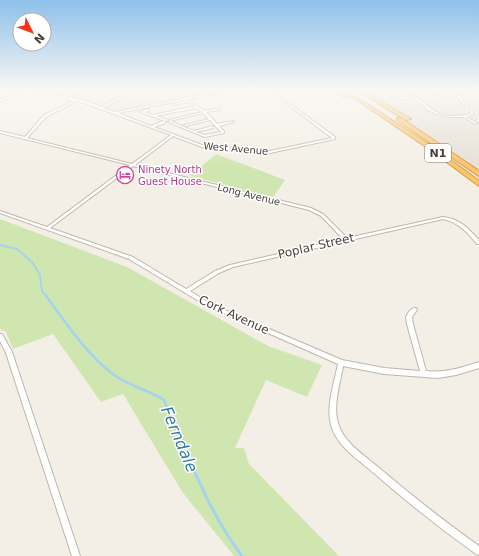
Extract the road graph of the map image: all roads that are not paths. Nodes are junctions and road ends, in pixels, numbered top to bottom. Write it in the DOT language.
graph roads {
  1 [pos="45,116"];
  2 [pos="123,116"];
  3 [pos="152,116"];
  4 [pos="188,116"];
  5 [pos="208,116"];
  6 [pos="305,116"];
  7 [pos="381,116"];
  8 [pos="384,116"];
  9 [pos="394,116"];
  10 [pos="403,116"];
  11 [pos="458,116"];
  12 [pos="465,117"];
  13 [pos="211,119"];
  14 [pos="167,121"];
  15 [pos="232,122"];
  16 [pos="476,123"];
  17 [pos="185,124"];
  18 [pos="396,124"];
  19 [pos="217,125"];
  20 [pos="151,127"];
  21 [pos="212,127"];
  22 [pos="156,129"];
  23 [pos="194,131"];
  24 [pos="0,132"];
  25 [pos="173,135"];
  26 [pos="26,137"];
  27 [pos="133,165"];
  28 [pos="479,166"];
  29 [pos="479,174"];
  30 [pos="479,184"];
  31 [pos="0,212"];
  32 [pos="48,228"];
  33 [pos="346,240"];
  34 [pos="479,243"];
  35 [pos="187,291"];
  36 [pos="414,310"];
  37 [pos="0,336"];
  38 [pos="341,363"];
  39 [pos="479,365"];
  40 [pos="424,374"];
  41 [pos="479,551"];
  42 [pos="76,556"];
  1 -- 26 [label="street"];
  2 -- 20 [label="street, West Avenue"];
  3 -- 14 [label="street"];
  4 -- 14 [label="street"];
  5 -- 13 [label="street"];
  6 -- 25 [label="street, West Avenue"];
  7 -- 18 [label="highway"];
  8 -- 18 [label="highway, N1"];
  9 -- 29 [label="highway, N1"];
  10 -- 28 [label="highway"];
  11 -- 12 [label="street"];
  12 -- 16 [label="street"];
  13 -- 17 [label="street"];
  13 -- 19 [label="street"];
  14 -- 20 [label="street"];
  14 -- 22 [label="street"];
  14 -- 23 [label="street"];
  15 -- 19 [label="street"];
  18 -- 30 [label="highway, N1"];
  19 -- 23 [label="street"];
  20 -- 22 [label="street, West Avenue"];
  21 -- 23 [label="street"];
  22 -- 25 [label="street, West Avenue"];
  24 -- 26 [label="street, Long Avenue"];
  25 -- 27 [label="street"];
  26 -- 27 [label="street, Long Avenue"];
  27 -- 32 [label="street"];
  27 -- 33 [label="street, Long Avenue"];
  31 -- 32 [label="street, Cork Avenue"];
  32 -- 35 [label="street, Cork Avenue"];
  33 -- 34 [label="street, Poplar Street"];
  33 -- 35 [label="street, Poplar Street"];
  35 -- 38 [label="street, Cork Avenue"];
  36 -- 40 [label="street"];
  37 -- 42 [label="street"];
  38 -- 40 [label="street, Cork Avenue"];
  38 -- 41 [label="street"];
  39 -- 40 [label="street, Cork Avenue"];
}
